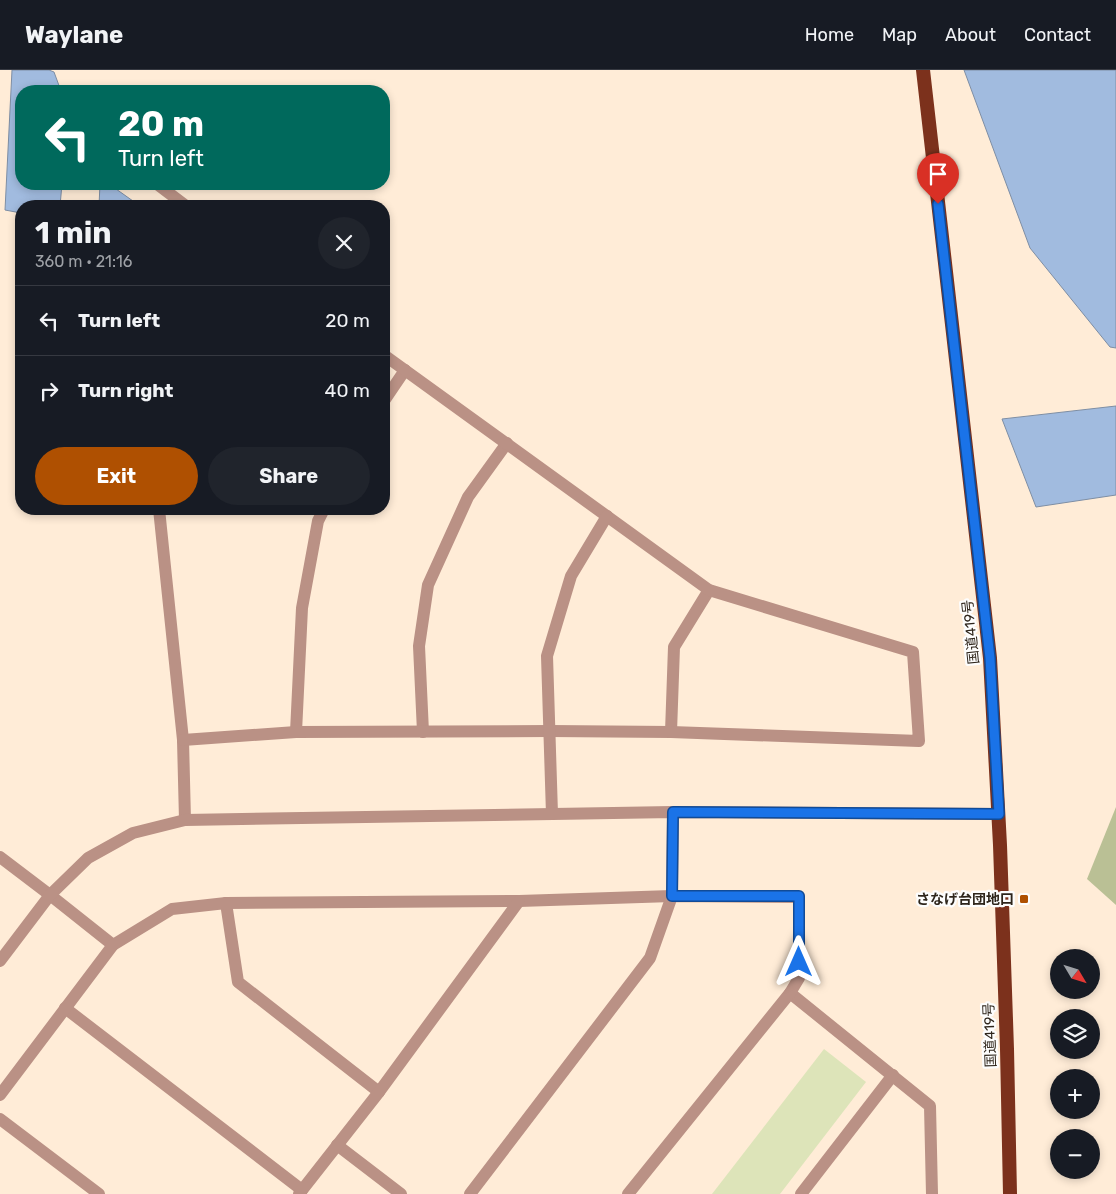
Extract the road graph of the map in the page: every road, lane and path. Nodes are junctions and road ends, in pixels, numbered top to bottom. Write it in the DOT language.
graph roads {
  1 [pos="922,70"];
  2 [pos="165,190"];
  3 [pos="178,200"];
  4 [pos="390,360"];
  5 [pos="404,370"];
  6 [pos="390,392"];
  7 [pos="507,443"];
  8 [pos="160,515"];
  9 [pos="321,515"];
  10 [pos="607,516"];
  11 [pos="709,590"];
  12 [pos="550,731"];
  13 [pos="296,732"];
  14 [pos="423,732"];
  15 [pos="671,732"];
  16 [pos="183,740"];
  17 [pos="673,812"];
  18 [pos="552,814"];
  19 [pos="999,814"];
  20 [pos="185,820"];
  21 [pos="0,857"];
  22 [pos="50,895"];
  23 [pos="672,896"];
  24 [pos="519,901"];
  25 [pos="226,903"];
  26 [pos="113,946"];
  27 [pos="0,961"];
  28 [pos="790,993"];
  29 [pos="65,1008"];
  30 [pos="893,1075"];
  31 [pos="379,1092"];
  32 [pos="0,1095"];
  33 [pos="0,1119"];
  34 [pos="337,1145"];
  35 [pos="301,1192"];
  36 [pos="99,1194"];
  37 [pos="402,1194"];
  38 [pos="470,1194"];
  39 [pos="628,1194"];
  40 [pos="801,1194"];
  41 [pos="932,1194"];
  42 [pos="1010,1194"];
  1 -- 19 [label="highway, 国道419号"];
  2 -- 3 [label="street"];
  4 -- 5 [label="street"];
  5 -- 6 [label="street"];
  5 -- 7 [label="street"];
  7 -- 10 [label="street"];
  7 -- 14 [label="street"];
  8 -- 16 [label="street"];
  9 -- 13 [label="street"];
  10 -- 11 [label="street"];
  10 -- 12 [label="street"];
  11 -- 15 [label="street"];
  11 -- 15 [label="street"];
  12 -- 14 [label="street"];
  12 -- 15 [label="street"];
  12 -- 18 [label="street"];
  13 -- 14 [label="street"];
  13 -- 16 [label="street"];
  16 -- 20 [label="street"];
  17 -- 18 [label="street"];
  17 -- 19 [label="street"];
  17 -- 23 [label="street"];
  18 -- 20 [label="street"];
  19 -- 42 [label="highway, 国道419号"];
  20 -- 22 [label="street"];
  21 -- 22 [label="street"];
  22 -- 26 [label="street"];
  22 -- 27 [label="street"];
  23 -- 24 [label="street"];
  23 -- 28 [label="street"];
  23 -- 38 [label="street"];
  24 -- 25 [label="street"];
  24 -- 31 [label="street"];
  25 -- 26 [label="street"];
  25 -- 31 [label="street"];
  26 -- 29 [label="street"];
  28 -- 30 [label="street"];
  28 -- 39 [label="street"];
  29 -- 32 [label="street"];
  29 -- 35 [label="street"];
  30 -- 40 [label="street"];
  30 -- 41 [label="street"];
  31 -- 34 [label="street"];
  33 -- 36 [label="street"];
  34 -- 35 [label="street"];
  34 -- 37 [label="street"];
}
